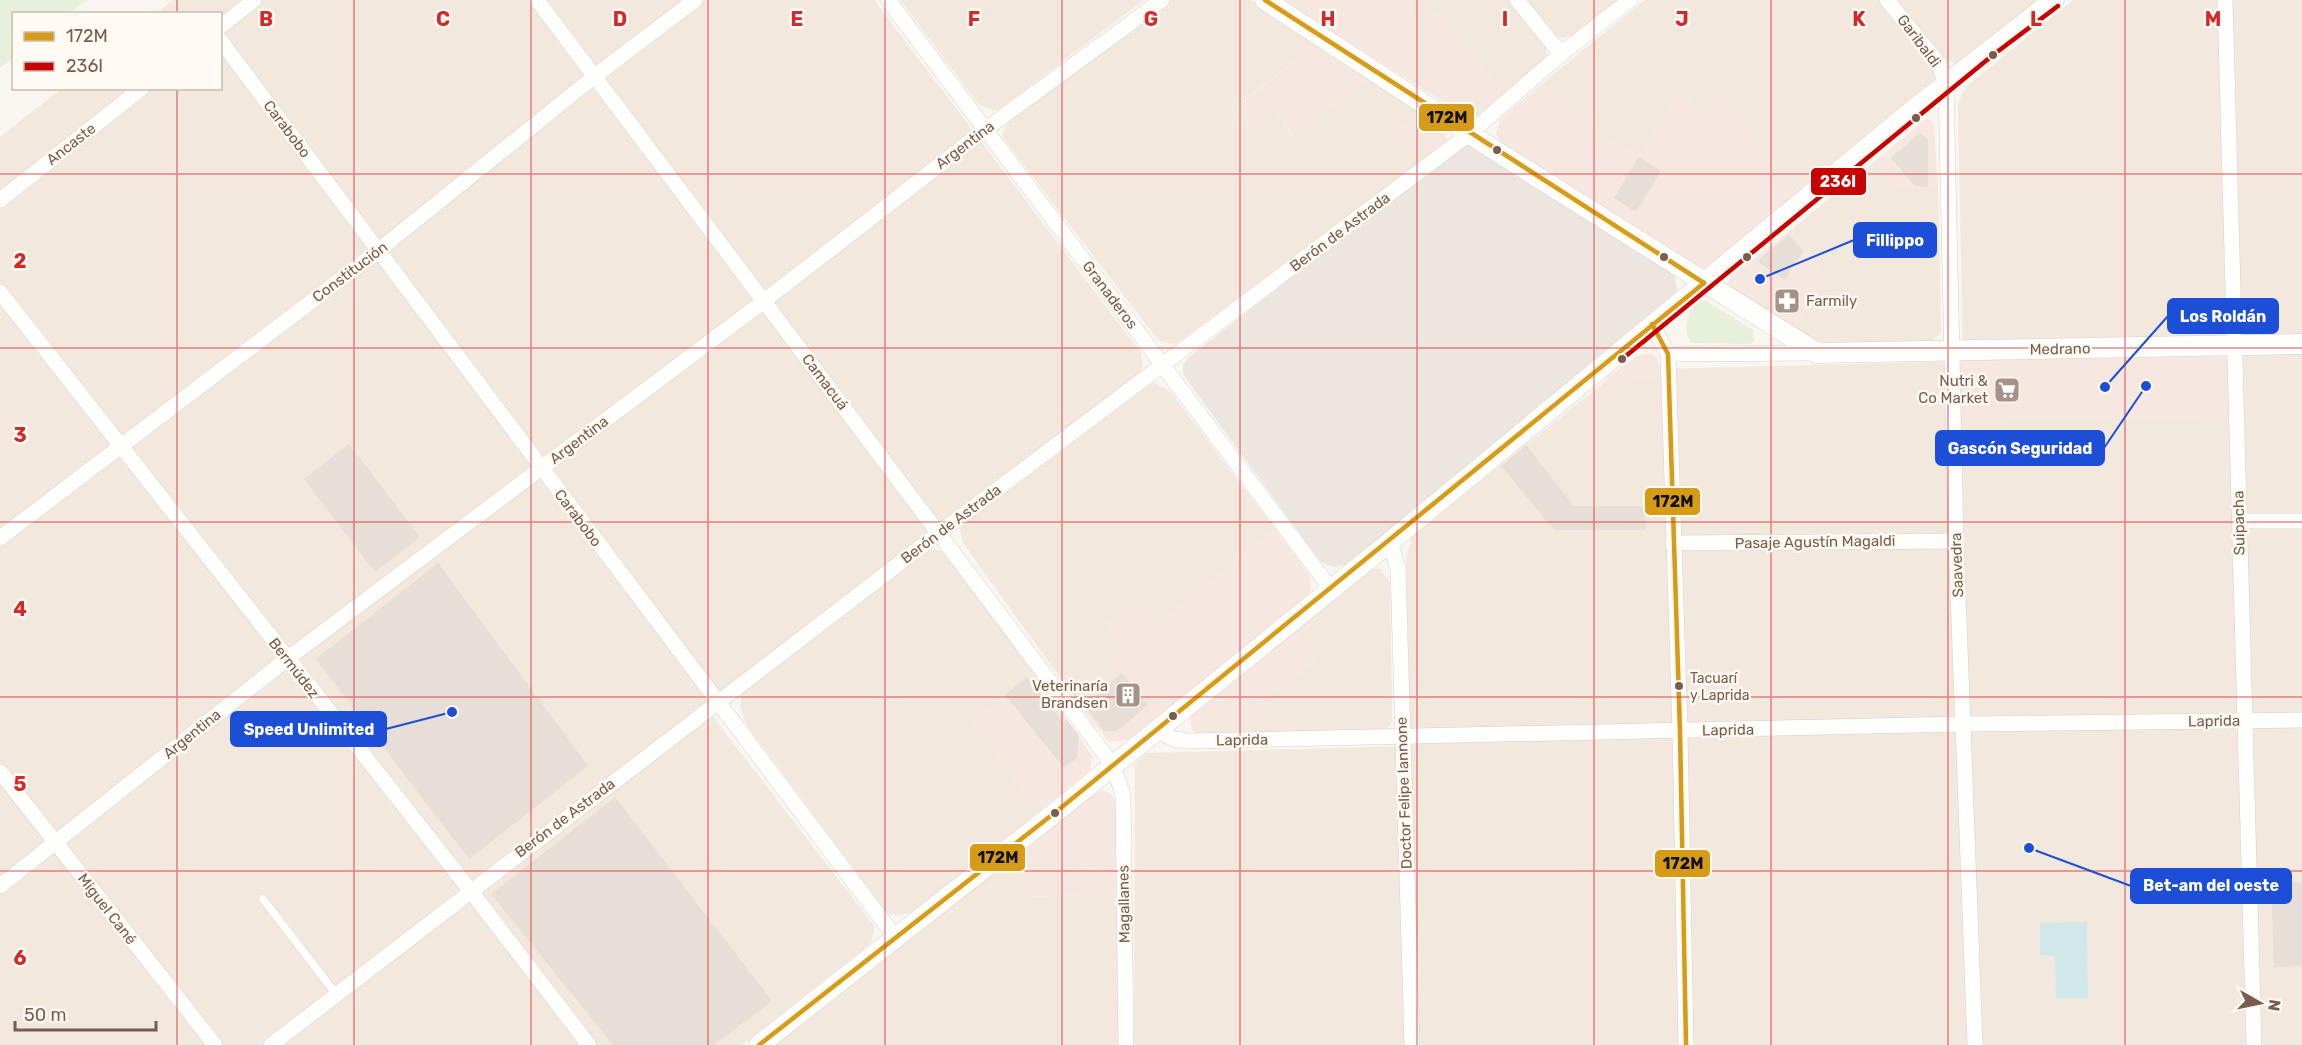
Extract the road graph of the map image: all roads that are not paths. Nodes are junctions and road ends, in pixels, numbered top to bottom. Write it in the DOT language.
graph roads {
  1 [pos="254,0"];
  2 [pos="537,0"];
  3 [pos="695,0"];
  4 [pos="888,0"];
  5 [pos="1162,0"];
  6 [pos="1265,0"];
  7 [pos="1517,0"];
  8 [pos="1629,0"];
  9 [pos="1887,0"];
  10 [pos="2054,0"];
  11 [pos="2225,0"];
  12 [pos="222,25"];
  13 [pos="222,43"];
  14 [pos="1561,54"];
  15 [pos="595,76"];
  16 [pos="1946,86"];
  17 [pos="139,90"];
  18 [pos="986,129"];
  19 [pos="1469,134"];
  20 [pos="0,200"];
  21 [pos="379,250"];
  22 [pos="1704,283"];
  23 [pos="0,292"];
  24 [pos="764,301"];
  25 [pos="1652,324"];
  26 [pos="2302,344"];
  27 [pos="2236,346"];
  28 [pos="1953,352"];
  29 [pos="1817,353"];
  30 [pos="1668,354"];
  31 [pos="1163,366"];
  32 [pos="119,446"];
  33 [pos="541,469"];
  34 [pos="2239,521"];
  35 [pos="2302,521"];
  36 [pos="939,533"];
  37 [pos="0,538"];
  38 [pos="1956,541"];
  39 [pos="1390,542"];
  40 [pos="1673,543"];
  41 [pos="1331,590"];
  42 [pos="287,659"];
  43 [pos="716,702"];
  44 [pos="2302,720"];
  45 [pos="2246,721"];
  46 [pos="1964,724"];
  47 [pos="1156,730"];
  48 [pos="1680,731"];
  49 [pos="1403,738"];
  50 [pos="1113,765"];
  51 [pos="0,772"];
  52 [pos="56,843"];
  53 [pos="0,886"];
  54 [pos="470,890"];
  55 [pos="262,899"];
  56 [pos="896,937"];
  57 [pos="336,994"];
  58 [pos="215,1045"];
  59 [pos="271,1045"];
  60 [pos="588,1045"];
  61 [pos="759,1045"];
  62 [pos="1126,1045"];
  63 [pos="1412,1045"];
  64 [pos="1686,1045"];
  65 [pos="1975,1045"];
  66 [pos="2254,1045"];
  1 -- 12 [label="street"];
  2 -- 15 [label="street, Camacuá"];
  3 -- 15 [label="street, Constitución"];
  4 -- 18 [label="street, Granaderos"];
  5 -- 18 [label="street, Argentina"];
  6 -- 19 [label="street"];
  7 -- 14 [label="street"];
  8 -- 14 [label="street, Berón de Astrada"];
  9 -- 16 [label="street, Garibaldi"];
  10 -- 16 [label="street"];
  11 -- 27 [label="street, Suipacha"];
  13 -- 21 [label="street, Carabobo"];
  14 -- 19 [label="street, Berón de Astrada"];
  15 -- 21 [label="street, Constitución"];
  15 -- 24 [label="street, Camacuá"];
  16 -- 22 [label="street"];
  16 -- 28 [label="street, Saavedra"];
  17 -- 20 [label="street, Ancaste"];
  18 -- 24 [label="street, Argentina"];
  18 -- 31 [label="street, Granaderos"];
  19 -- 22 [label="street"];
  19 -- 31 [label="street, Berón de Astrada"];
  21 -- 32 [label="street, Constitución"];
  21 -- 33 [label="street, Carabobo"];
  22 -- 25 [label="street"];
  22 -- 29 [label="street"];
  23 -- 32 [label="street, Bermúdez"];
  24 -- 33 [label="street, Argentina"];
  24 -- 36 [label="street, Camacuá"];
  25 -- 30 [label="street"];
  25 -- 39 [label="street"];
  26 -- 27 [label="street, Medrano"];
  27 -- 28 [label="street, Medrano"];
  27 -- 34 [label="street, Suipacha"];
  28 -- 29 [label="street, Medrano"];
  28 -- 38 [label="street, Saavedra"];
  29 -- 30 [label="street, Medrano"];
  30 -- 40 [label="street"];
  31 -- 36 [label="street, Berón de Astrada"];
  31 -- 41 [label="street, Granaderos"];
  32 -- 37 [label="street, Constitución"];
  32 -- 42 [label="street, Bermúdez"];
  33 -- 42 [label="street, Argentina"];
  33 -- 43 [label="street, Carabobo"];
  34 -- 35 [label="street"];
  34 -- 45 [label="street, Suipacha"];
  36 -- 43 [label="street, Berón de Astrada"];
  36 -- 50 [label="street, Camacuá"];
  38 -- 40 [label="street, Pasaje Agustín Magaldi"];
  38 -- 46 [label="street, Saavedra"];
  39 -- 41 [label="street"];
  39 -- 49 [label="street, Doctor Felipe Iannone"];
  40 -- 48 [label="street"];
  41 -- 47 [label="street"];
  42 -- 52 [label="street, Argentina"];
  42 -- 54 [label="street, Bermúdez"];
  43 -- 54 [label="street, Berón de Astrada"];
  43 -- 56 [label="street, Carabobo"];
  44 -- 45 [label="street, Laprida"];
  45 -- 46 [label="street, Laprida"];
  45 -- 66 [label="street, Suipacha"];
  46 -- 48 [label="street, Laprida"];
  46 -- 65 [label="street, Saavedra"];
  47 -- 49 [label="street, Laprida"];
  47 -- 50 [label="street"];
  48 -- 49 [label="street, Laprida"];
  48 -- 64 [label="street"];
  49 -- 63 [label="street, Doctor Felipe Iannone"];
  50 -- 56 [label="street"];
  50 -- 62 [label="street, Magallanes"];
  51 -- 52 [label="street, Miguel Cané"];
  52 -- 53 [label="street, Argentina"];
  52 -- 58 [label="street, Miguel Cané"];
  54 -- 57 [label="street, Berón de Astrada"];
  54 -- 60 [label="street, Bermúdez"];
  55 -- 57 [label="lane"];
  56 -- 61 [label="street"];
  57 -- 59 [label="street, Berón de Astrada"];
}
